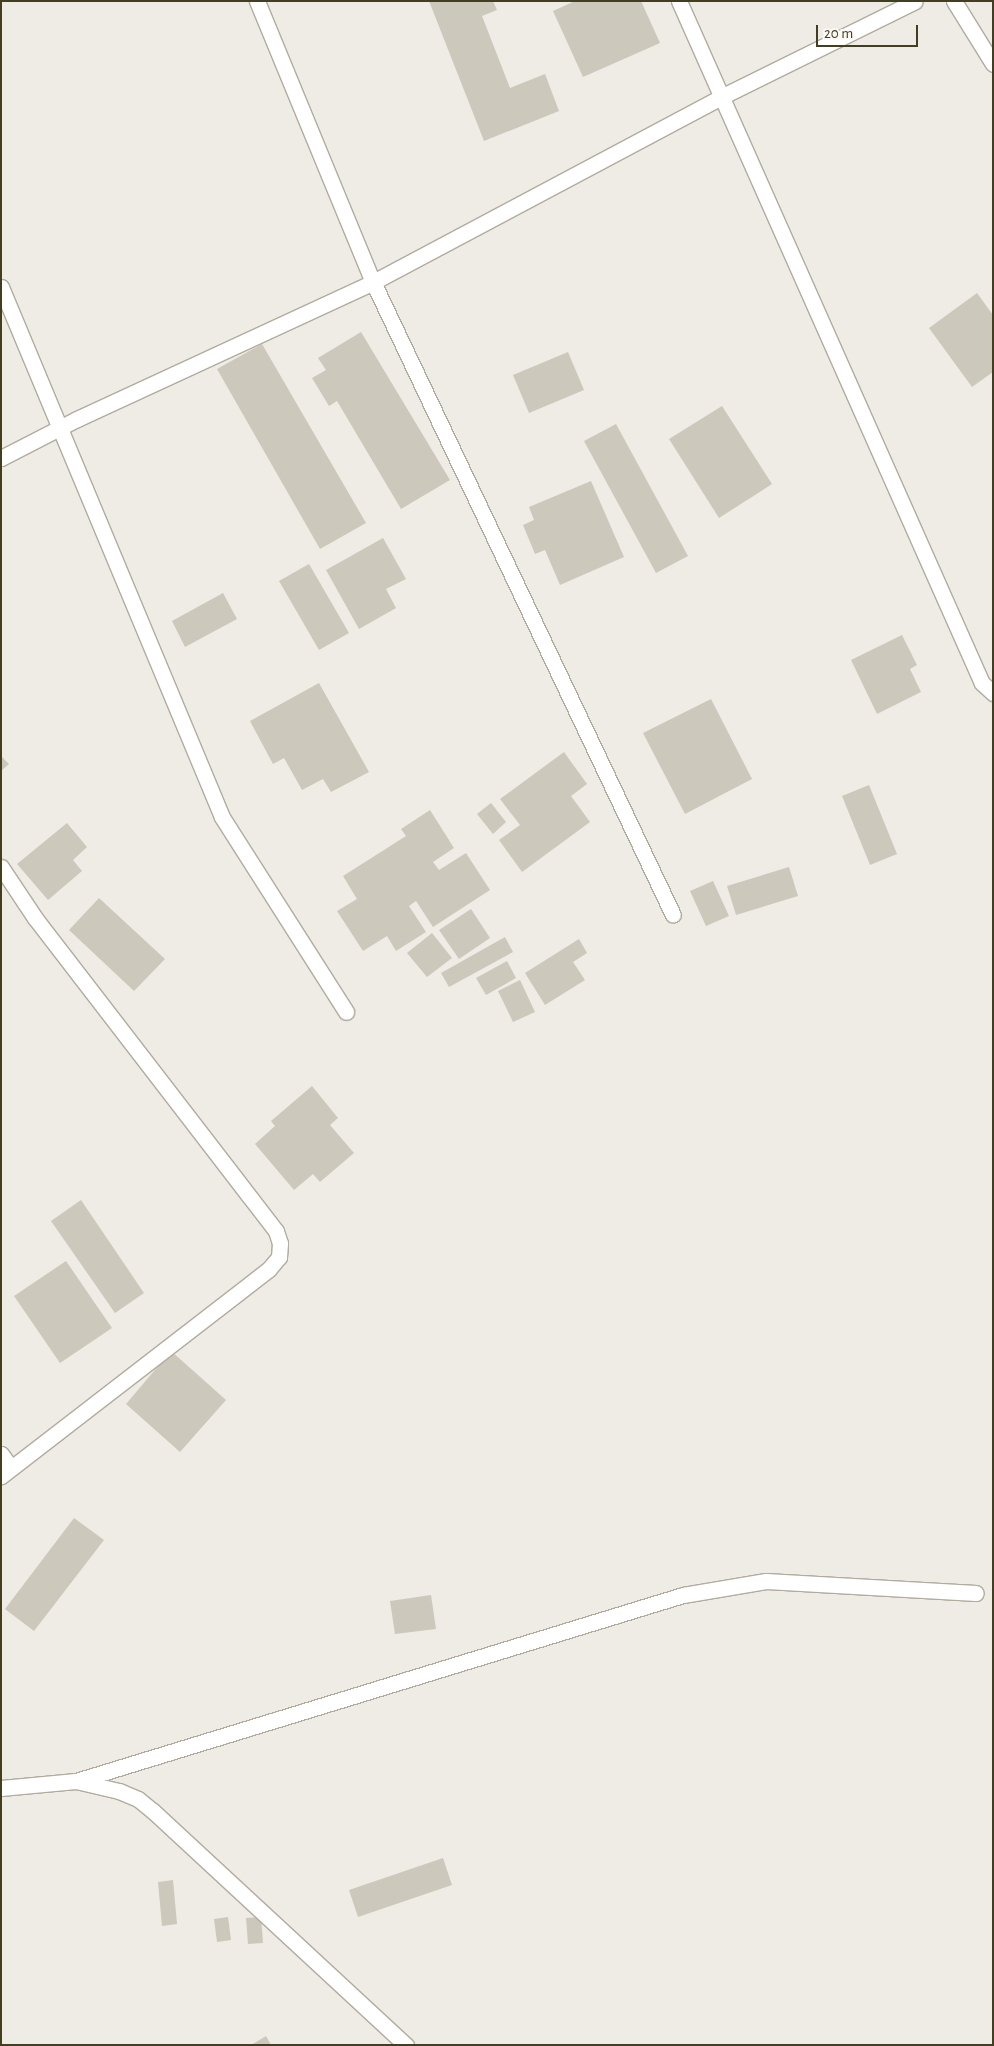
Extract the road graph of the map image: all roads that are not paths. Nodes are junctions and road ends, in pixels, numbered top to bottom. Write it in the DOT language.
graph roads {
  1 [pos="257,1"];
  2 [pos="679,1"];
  3 [pos="915,1"];
  4 [pos="954,1"];
  5 [pos="993,64"];
  6 [pos="721,97"];
  7 [pos="373,282"];
  8 [pos="1,287"];
  9 [pos="58,428"];
  10 [pos="1,458"];
  11 [pos="993,693"];
  12 [pos="1,867"];
  13 [pos="674,915"];
  14 [pos="346,1012"];
  15 [pos="1,1454"];
  16 [pos="6,1472"];
  17 [pos="976,1593"];
  18 [pos="76,1781"];
  19 [pos="1,1788"];
  20 [pos="406,2045"];
  1 -- 7 [label="street"];
  2 -- 6 [label="street"];
  3 -- 6 [label="street"];
  4 -- 5 [label="street"];
  6 -- 7 [label="street"];
  6 -- 11 [label="street"];
  7 -- 9 [label="street"];
  7 -- 13 [label="street"];
  8 -- 9 [label="street"];
  9 -- 10 [label="street"];
  9 -- 14 [label="street"];
  12 -- 16 [label="street"];
  15 -- 16 [label="street"];
  17 -- 18 [label="street"];
  18 -- 19 [label="street"];
  18 -- 20 [label="street"];
}
